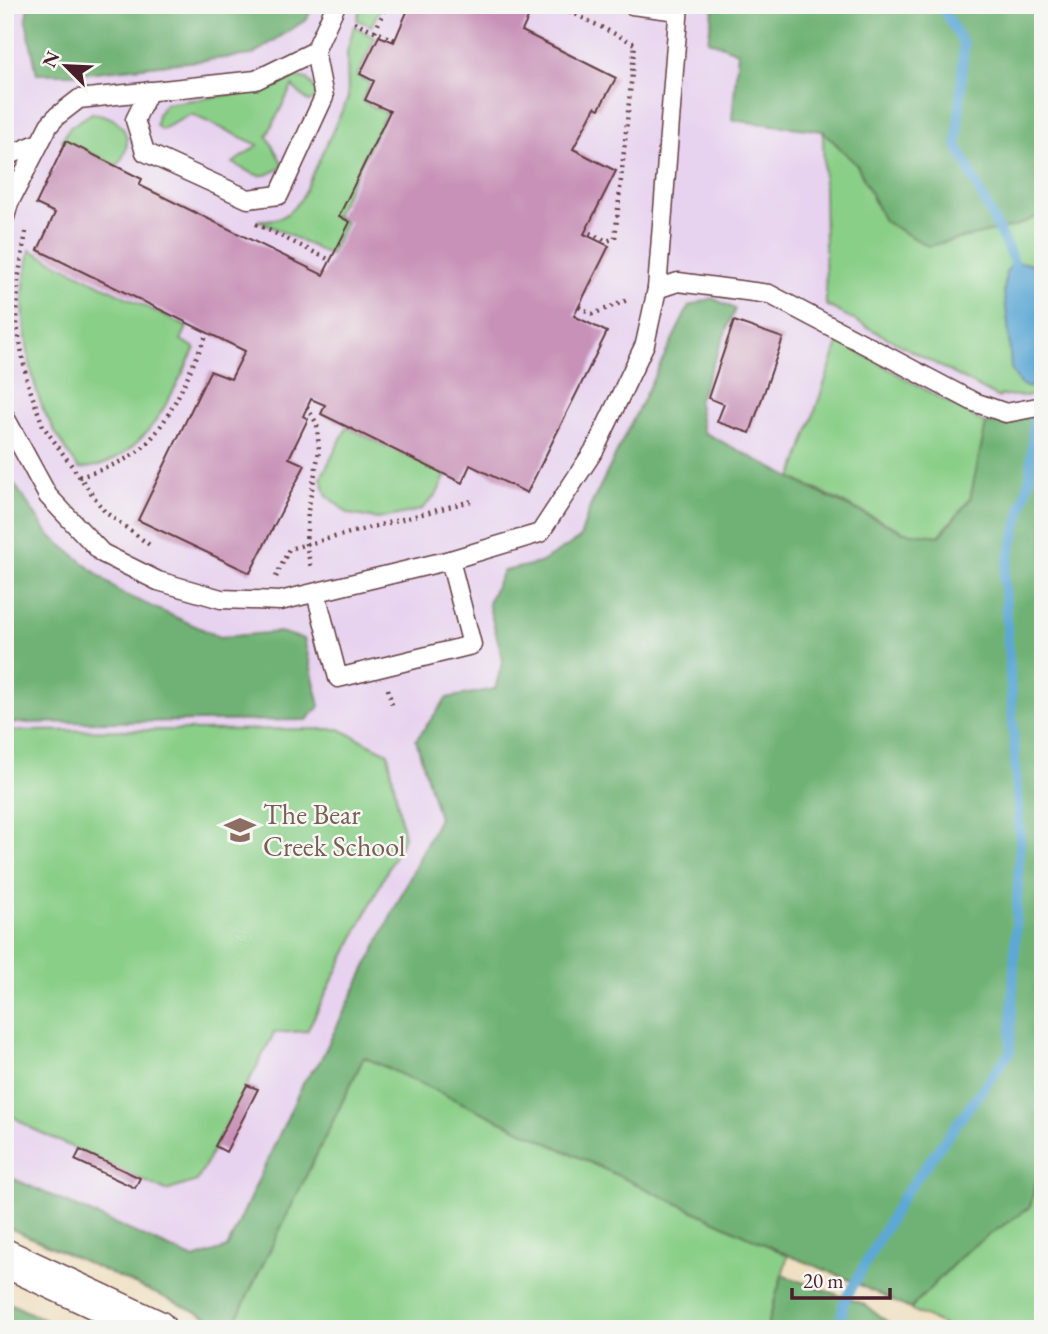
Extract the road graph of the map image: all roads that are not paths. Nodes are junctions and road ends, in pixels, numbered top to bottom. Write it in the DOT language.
graph roads {
  1 [pos="632,5"];
  2 [pos="678,8"];
  3 [pos="335,9"];
  4 [pos="315,51"];
  5 [pos="149,91"];
  6 [pos="39,143"];
  7 [pos="5,158"];
  8 [pos="5,217"];
  9 [pos="657,289"];
  10 [pos="1043,406"];
  11 [pos="5,416"];
  12 [pos="450,560"];
  13 [pos="316,593"];
  14 [pos="5,1258"];
  15 [pos="157,1329"];
  1 -- 2 [label="lane"];
  2 -- 9 [label="lane"];
  3 -- 4 [label="lane"];
  4 -- 5 [label="lane"];
  4 -- 5 [label="lane"];
  5 -- 6 [label="lane"];
  6 -- 7 [label="lane"];
  6 -- 8 [label="lane"];
  9 -- 10 [label="lane"];
  9 -- 12 [label="lane"];
  11 -- 13 [label="lane"];
  12 -- 13 [label="lane"];
  12 -- 13 [label="lane"];
  14 -- 15 [label="street"];
}
